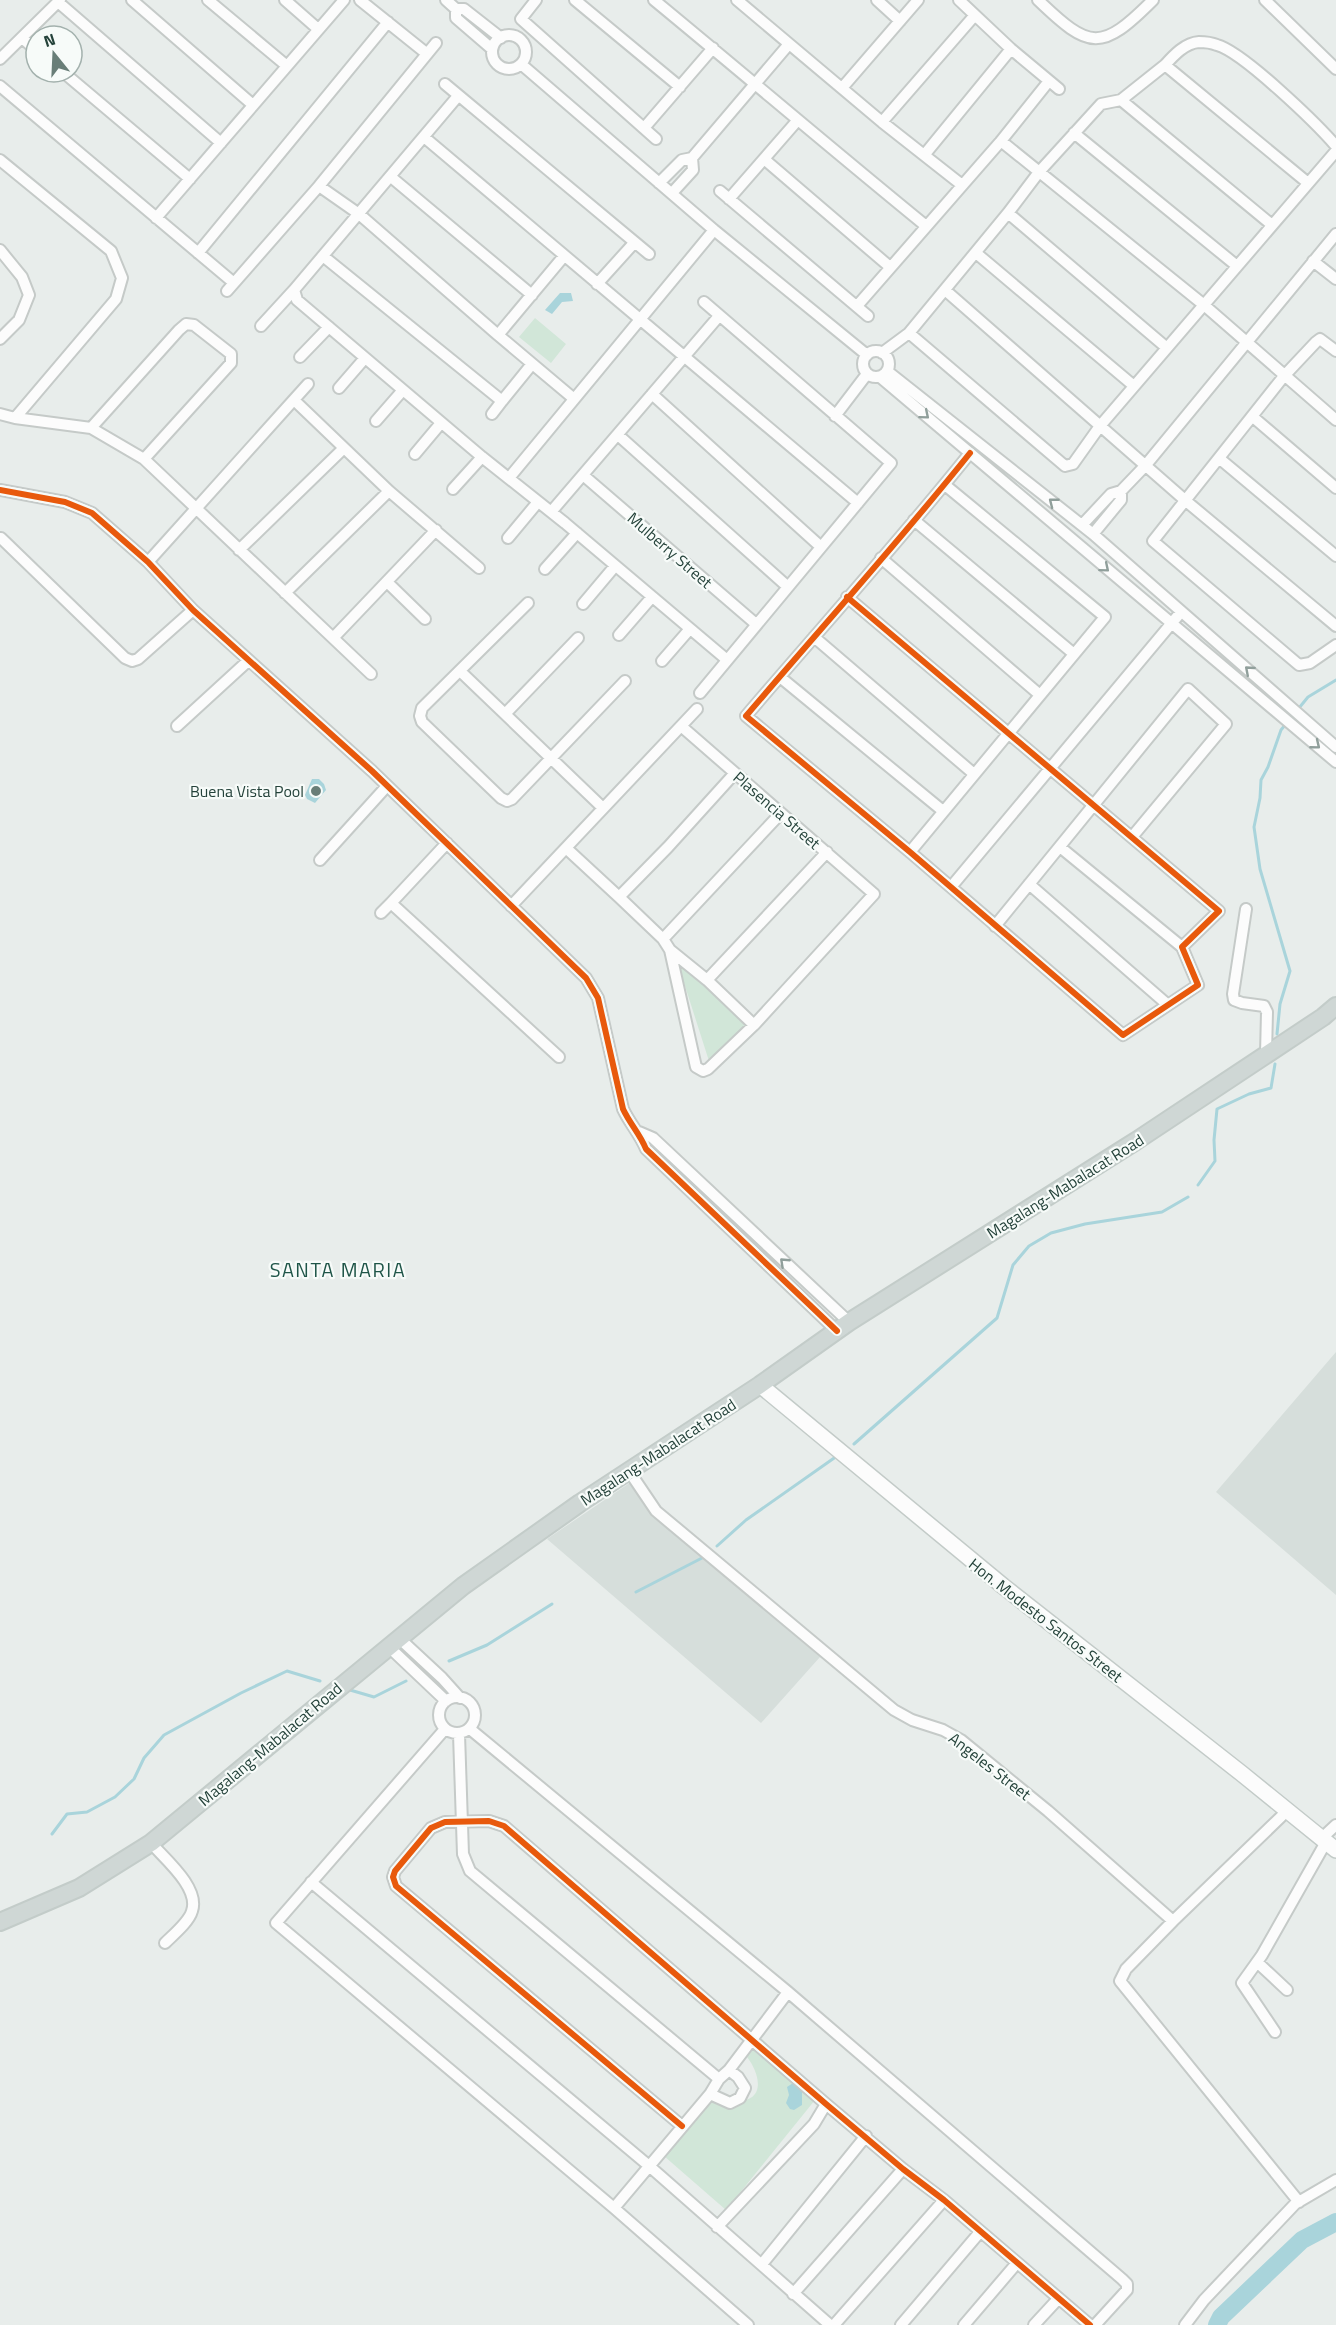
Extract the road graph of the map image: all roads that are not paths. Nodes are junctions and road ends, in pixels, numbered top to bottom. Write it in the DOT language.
graph roads {
  1 [pos="132,0"];
  2 [pos="208,0"];
  3 [pos="285,0"];
  4 [pos="344,0"];
  5 [pos="360,0"];
  6 [pos="446,0"];
  7 [pos="536,0"];
  8 [pos="575,0"];
  9 [pos="654,0"];
  10 [pos="736,0"];
  11 [pos="877,0"];
  12 [pos="918,0"];
  13 [pos="959,0"];
  14 [pos="1038,0"];
  15 [pos="1152,0"];
  16 [pos="1265,0"];
  17 [pos="59,1"];
  18 [pos="456,9"];
  19 [pos="975,15"];
  20 [pos="900,21"];
  21 [pos="388,22"];
  22 [pos="318,29"];
  23 [pos="22,38"];
  24 [pos="501,38"];
  25 [pos="436,43"];
  26 [pos="789,44"];
  27 [pos="713,48"];
  28 [pos="492,49"];
  29 [pos="1011,49"];
  30 [pos="426,53"];
  31 [pos="0,59"];
  32 [pos="521,64"];
  33 [pos="1165,65"];
  34 [pos="286,66"];
  35 [pos="1336,69"];
  36 [pos="1049,81"];
  37 [pos="755,83"];
  38 [pos="77,84"];
  39 [pos="446,84"];
  40 [pos="0,86"];
  41 [pos="680,87"];
  42 [pos="842,88"];
  43 [pos="1059,89"];
  44 [pos="458,96"];
  45 [pos="1121,99"];
  46 [pos="253,105"];
  47 [pos="797,121"];
  48 [pos="882,122"];
  49 [pos="644,128"];
  50 [pos="1074,133"];
  51 [pos="424,137"];
  52 [pos="656,139"];
  53 [pos="1001,141"];
  54 [pos="220,143"];
  55 [pos="1336,146"];
  56 [pos="1336,151"];
  57 [pos="925,154"];
  58 [pos="692,158"];
  59 [pos="0,159"];
  60 [pos="764,159"];
  61 [pos="1039,172"];
  62 [pos="391,177"];
  63 [pos="190,179"];
  64 [pos="659,183"];
  65 [pos="1308,183"];
  66 [pos="962,184"];
  67 [pos="319,186"];
  68 [pos="720,191"];
  69 [pos="672,193"];
  70 [pos="729,199"];
  71 [pos="1008,213"];
  72 [pos="359,214"];
  73 [pos="156,218"];
  74 [pos="1272,225"];
  75 [pos="926,226"];
  76 [pos="714,230"];
  77 [pos="1336,234"];
  78 [pos="634,243"];
  79 [pos="0,250"];
  80 [pos="198,253"];
  81 [pos="649,254"];
  82 [pos="976,254"];
  83 [pos="323,256"];
  84 [pos="564,256"];
  85 [pos="1313,261"];
  86 [pos="1237,266"];
  87 [pos="890,267"];
  88 [pos="1336,279"];
  89 [pos="597,284"];
  90 [pos="294,290"];
  91 [pos="945,290"];
  92 [pos="532,295"];
  93 [pos="704,302"];
  94 [pos="1204,305"];
  95 [pos="857,306"];
  96 [pos="719,316"];
  97 [pos="868,316"];
  98 [pos="640,320"];
  99 [pos="261,326"];
  100 [pos="329,327"];
  101 [pos="909,333"];
  102 [pos="498,335"];
  103 [pos="0,339"];
  104 [pos="1246,343"];
  105 [pos="1167,348"];
  106 [pos="1336,351"];
  107 [pos="882,353"];
  108 [pos="867,355"];
  109 [pos="685,356"];
  110 [pos="300,357"];
  111 [pos="365,358"];
  112 [pos="532,364"];
  113 [pos="867,374"];
  114 [pos="884,374"];
  115 [pos="1284,376"];
  116 [pos="308,384"];
  117 [pos="1134,386"];
  118 [pos="339,388"];
  119 [pos="403,390"];
  120 [pos="652,394"];
  121 [pos="573,398"];
  122 [pos="294,399"];
  123 [pos="502,401"];
  124 [pos="0,414"];
  125 [pos="492,414"];
  126 [pos="835,416"];
  127 [pos="1253,417"];
  128 [pos="15,418"];
  129 [pos="1336,420"];
  130 [pos="376,421"];
  131 [pos="441,423"];
  132 [pos="1100,426"];
  133 [pos="91,428"];
  134 [pos="618,435"];
  135 [pos="344,448"];
  136 [pos="970,453"];
  137 [pos="415,454"];
  138 [pos="482,457"];
  139 [pos="144,459"];
  140 [pos="1220,459"];
  141 [pos="1145,466"];
  142 [pos="583,475"];
  143 [pos="509,478"];
  144 [pos="945,485"];
  145 [pos="1336,488"];
  146 [pos="453,489"];
  147 [pos="0,490"];
  148 [pos="389,491"];
  149 [pos="1121,491"];
  150 [pos="1186,501"];
  151 [pos="538,502"];
  152 [pos="858,503"];
  153 [pos="197,508"];
  154 [pos="551,512"];
  155 [pos="914,520"];
  156 [pos="1082,525"];
  157 [pos="436,530"];
  158 [pos="577,533"];
  159 [pos="1094,534"];
  160 [pos="1,538"];
  161 [pos="508,538"];
  162 [pos="821,547"];
  163 [pos="238,550"];
  164 [pos="1336,556"];
  165 [pos="881,558"];
  166 [pos="148,562"];
  167 [pos="615,566"];
  168 [pos="479,568"];
  169 [pos="545,569"];
  170 [pos="387,582"];
  171 [pos="788,586"];
  172 [pos="285,593"];
  173 [pos="652,597"];
  174 [pos="847,597"];
  175 [pos="528,603"];
  176 [pos="583,604"];
  177 [pos="193,610"];
  178 [pos="1181,612"];
  179 [pos="425,619"];
  180 [pos="756,624"];
  181 [pos="1171,624"];
  182 [pos="1336,626"];
  183 [pos="689,630"];
  184 [pos="619,635"];
  185 [pos="334,637"];
  186 [pos="814,637"];
  187 [pos="578,638"];
  188 [pos="1336,645"];
  189 [pos="1074,654"];
  190 [pos="726,659"];
  191 [pos="248,661"];
  192 [pos="662,661"];
  193 [pos="461,672"];
  194 [pos="371,674"];
  195 [pos="780,677"];
  196 [pos="625,681"];
  197 [pos="1265,684"];
  198 [pos="700,693"];
  199 [pos="1254,694"];
  200 [pos="1040,695"];
  201 [pos="697,709"];
  202 [pos="505,714"];
  203 [pos="177,726"];
  204 [pos="681,726"];
  205 [pos="1007,734"];
  206 [pos="1336,747"];
  207 [pos="550,758"];
  208 [pos="1336,762"];
  209 [pos="1050,769"];
  210 [pos="735,773"];
  211 [pos="974,774"];
  212 [pos="387,786"];
  213 [pos="1094,805"];
  214 [pos="603,808"];
  215 [pos="943,811"];
  216 [pos="781,813"];
  217 [pos="1132,837"];
  218 [pos="447,843"];
  219 [pos="1059,847"];
  220 [pos="566,848"];
  221 [pos="827,852"];
  222 [pos="910,852"];
  223 [pos="321,860"];
  224 [pos="1029,884"];
  225 [pos="951,887"];
  226 [pos="619,897"];
  227 [pos="391,903"];
  228 [pos="511,906"];
  229 [pos="1246,909"];
  230 [pos="381,912"];
  231 [pos="995,926"];
  232 [pos="663,939"];
  233 [pos="1182,947"];
  234 [pos="670,950"];
  235 [pos="707,980"];
  236 [pos="1168,1005"];
  237 [pos="1336,1006"];
  238 [pos="754,1025"];
  239 [pos="1266,1054"];
  240 [pos="559,1057"];
  241 [pos="639,1132"];
  242 [pos="832,1306"];
  243 [pos="822,1316"];
  244 [pos="843,1327"];
  245 [pos="760,1385"];
  246 [pos="629,1471"];
  247 [pos="399,1647"];
  248 [pos="460,1698"];
  249 [pos="446,1701"];
  250 [pos="445,1729"];
  251 [pos="470,1729"];
  252 [pos="459,1734"];
  253 [pos="1287,1811"];
  254 [pos="462,1822"];
  255 [pos="1336,1825"];
  256 [pos="151,1843"];
  257 [pos="1328,1843"];
  258 [pos="311,1882"];
  259 [pos="1173,1921"];
  260 [pos="0,1922"];
  261 [pos="165,1943"];
  262 [pos="1257,1962"];
  263 [pos="1287,1990"];
  264 [pos="788,1992"];
  265 [pos="1275,2032"];
  266 [pos="752,2038"];
  267 [pos="729,2070"];
  268 [pos="719,2079"];
  269 [pos="710,2094"];
  270 [pos="826,2104"];
  271 [pos="682,2126"];
  272 [pos="866,2136"];
  273 [pos="648,2165"];
  274 [pos="903,2169"];
  275 [pos="1336,2180"];
  276 [pos="944,2200"];
  277 [pos="1299,2202"];
  278 [pos="614,2208"];
  279 [pos="717,2228"];
  280 [pos="980,2232"];
  281 [pos="1017,2263"];
  282 [pos="762,2264"];
  283 [pos="793,2294"];
  284 [pos="1058,2299"];
  285 [pos="748,2325"];
  286 [pos="832,2325"];
  287 [pos="901,2325"];
  288 [pos="964,2325"];
  289 [pos="1034,2325"];
  290 [pos="1090,2325"];
  291 [pos="1095,2325"];
  292 [pos="1185,2325"];
  1 -- 46 [label="street"];
  2 -- 34 [label="street"];
  3 -- 22 [label="street"];
  4 -- 22 [label="street"];
  5 -- 21 [label="street"];
  6 -- 18 [label="street"];
  7 -- 49 [label="street"];
  8 -- 41 [label="street"];
  9 -- 27 [label="street"];
  10 -- 26 [label="street"];
  11 -- 20 [label="street"];
  12 -- 20 [label="street"];
  13 -- 19 [label="street"];
  14 -- 15 [label="street"];
  16 -- 35 [label="street"];
  17 -- 23 [label="street"];
  17 -- 54 [label="street"];
  18 -- 24 [label="street"];
  18 -- 28 [label="street"];
  19 -- 29 [label="street"];
  19 -- 48 [label="street"];
  20 -- 42 [label="street"];
  21 -- 30 [label="street"];
  21 -- 80 [label="street"];
  22 -- 34 [label="street"];
  23 -- 31 [label="street"];
  24 -- 28 [label="street"];
  24 -- 32 [label="street"];
  25 -- 30 [label="street"];
  26 -- 37 [label="street"];
  26 -- 42 [label="street"];
  27 -- 37 [label="street"];
  27 -- 41 [label="street"];
  28 -- 32 [label="street"];
  29 -- 36 [label="street"];
  29 -- 57 [label="street"];
  30 -- 67 [label="street"];
  32 -- 64 [label="street"];
  33 -- 45 [label="street"];
  33 -- 55 [label="street"];
  33 -- 65 [label="street"];
  34 -- 46 [label="street"];
  36 -- 43 [label="street"];
  36 -- 53 [label="street"];
  37 -- 47 [label="street"];
  37 -- 58 [label="street"];
  38 -- 63 [label="street"];
  39 -- 44 [label="street"];
  40 -- 73 [label="street"];
  41 -- 49 [label="street"];
  42 -- 48 [label="street"];
  44 -- 51 [label="street"];
  44 -- 78 [label="street"];
  45 -- 50 [label="street"];
  45 -- 74 [label="street"];
  46 -- 54 [label="street"];
  47 -- 60 [label="street"];
  47 -- 75 [label="street"];
  48 -- 57 [label="street"];
  49 -- 52 [label="street"];
  50 -- 61 [label="street"];
  50 -- 86 [label="street"];
  51 -- 62 [label="street"];
  51 -- 84 [label="street"];
  53 -- 61 [label="street"];
  53 -- 66 [label="street"];
  54 -- 63 [label="street"];
  56 -- 65 [label="street"];
  57 -- 66 [label="street"];
  58 -- 64 [label="street"];
  58 -- 69 [label="street"];
  59 -- 128 [label="street"];
  60 -- 70 [label="street"];
  60 -- 87 [label="street"];
  61 -- 71 [label="street"];
  61 -- 94 [label="street"];
  62 -- 72 [label="street"];
  62 -- 92 [label="street"];
  63 -- 73 [label="street"];
  64 -- 69 [label="street"];
  65 -- 74 [label="street"];
  66 -- 75 [label="street"];
  67 -- 72 [label="street"];
  67 -- 80 [label="street"];
  68 -- 70 [label="street"];
  69 -- 76 [label="street"];
  70 -- 95 [label="street"];
  71 -- 82 [label="street"];
  71 -- 105 [label="street"];
  72 -- 83 [label="street"];
  72 -- 102 [label="street"];
  73 -- 80 [label="street"];
  74 -- 86 [label="street"];
  75 -- 87 [label="street"];
  76 -- 98 [label="street"];
  76 -- 108 [label="street"];
  77 -- 85 [label="street"];
  78 -- 81 [label="street"];
  78 -- 89 [label="street"];
  79 -- 103 [label="street"];
  82 -- 91 [label="street"];
  82 -- 117 [label="street"];
  83 -- 90 [label="street"];
  83 -- 123 [label="street"];
  84 -- 89 [label="street"];
  84 -- 92 [label="street"];
  85 -- 88 [label="street"];
  85 -- 104 [label="street"];
  86 -- 94 [label="street"];
  87 -- 95 [label="street"];
  89 -- 98 [label="street"];
  90 -- 99 [label="street"];
  90 -- 100 [label="street"];
  91 -- 101 [label="street"];
  91 -- 132 [label="street"];
  92 -- 102 [label="street"];
  93 -- 96 [label="street"];
  94 -- 104 [label="street"];
  94 -- 105 [label="street"];
  95 -- 97 [label="street"];
  96 -- 109 [label="street"];
  96 -- 126 [label="street"];
  98 -- 109 [label="street"];
  98 -- 121 [label="street"];
  100 -- 110 [label="street"];
  100 -- 111 [label="street"];
  101 -- 107 [label="street"];
  101 -- 132 [label="street"];
  102 -- 112 [label="street"];
  104 -- 115 [label="street"];
  104 -- 141 [label="street"];
  105 -- 117 [label="street"];
  106 -- 115 [label="street"];
  107 -- 108 [label="street"];
  107 -- 114 [label="street"];
  108 -- 113 [label="street"];
  109 -- 120 [label="street"];
  109 -- 152 [label="street"];
  111 -- 118 [label="street"];
  111 -- 119 [label="street"];
  112 -- 121 [label="street"];
  112 -- 123 [label="street"];
  113 -- 114 [label="street"];
  113 -- 126 [label="street"];
  114 -- 136 [label="street, one-way"];
  156 -- 114 [label="street, one-way"];
  115 -- 127 [label="street"];
  115 -- 129 [label="street"];
  116 -- 122 [label="street"];
  117 -- 132 [label="street"];
  119 -- 130 [label="street"];
  119 -- 131 [label="street"];
  120 -- 134 [label="street"];
  120 -- 162 [label="street"];
  121 -- 143 [label="street"];
  122 -- 135 [label="street"];
  122 -- 153 [label="street"];
  123 -- 125 [label="street"];
  124 -- 128 [label="street"];
  126 -- 152 [label="street"];
  127 -- 140 [label="street"];
  127 -- 145 [label="street"];
  128 -- 133 [label="street"];
  131 -- 137 [label="street"];
  131 -- 138 [label="street"];
  132 -- 141 [label="street"];
  133 -- 139 [label="street"];
  133 -- 139 [label="street"];
  134 -- 142 [label="street"];
  134 -- 171 [label="street"];
  135 -- 148 [label="street"];
  135 -- 163 [label="street"];
  136 -- 144 [label="street"];
  136 -- 181 [label="street, one-way"];
  138 -- 143 [label="street"];
  138 -- 146 [label="street"];
  139 -- 153 [label="street"];
  140 -- 150 [label="street"];
  140 -- 164 [label="street"];
  141 -- 149 [label="street"];
  141 -- 150 [label="street"];
  142 -- 154 [label="street"];
  142 -- 180 [label="street, Mulberry Street"];
  143 -- 151 [label="street"];
  144 -- 155 [label="street"];
  144 -- 189 [label="street"];
  147 -- 166 [label="street"];
  148 -- 157 [label="street"];
  148 -- 172 [label="street"];
  149 -- 156 [label="street"];
  149 -- 159 [label="street"];
  150 -- 182 [label="street"];
  150 -- 188 [label="street"];
  151 -- 154 [label="street"];
  151 -- 161 [label="street"];
  152 -- 162 [label="street"];
  153 -- 163 [label="street"];
  153 -- 166 [label="street"];
  154 -- 158 [label="street"];
  155 -- 165 [label="street"];
  155 -- 189 [label="street"];
  156 -- 159 [label="street"];
  157 -- 168 [label="street"];
  157 -- 170 [label="street"];
  158 -- 167 [label="street"];
  158 -- 169 [label="street"];
  159 -- 178 [label="street"];
  160 -- 177 [label="street"];
  162 -- 171 [label="street"];
  163 -- 172 [label="street"];
  165 -- 174 [label="street"];
  165 -- 200 [label="street"];
  166 -- 177 [label="street"];
  167 -- 173 [label="street"];
  167 -- 176 [label="street"];
  170 -- 179 [label="street"];
  170 -- 185 [label="street"];
  171 -- 180 [label="street"];
  172 -- 185 [label="street"];
  173 -- 183 [label="street"];
  173 -- 184 [label="street"];
  174 -- 186 [label="street"];
  174 -- 205 [label="street"];
  175 -- 193 [label="street"];
  177 -- 191 [label="street"];
  178 -- 181 [label="street"];
  197 -- 178 [label="street, one-way"];
  180 -- 190 [label="street"];
  181 -- 199 [label="street"];
  181 -- 209 [label="street"];
  183 -- 190 [label="street"];
  183 -- 192 [label="street"];
  185 -- 194 [label="street"];
  186 -- 195 [label="street"];
  186 -- 211 [label="street"];
  187 -- 202 [label="street"];
  189 -- 200 [label="street"];
  190 -- 198 [label="street"];
  191 -- 203 [label="street"];
  191 -- 212 [label="street"];
  193 -- 202 [label="street"];
  193 -- 207 [label="street"];
  195 -- 215 [label="street"];
  195 -- 222 [label="street"];
  196 -- 207 [label="street"];
  197 -- 199 [label="street"];
  197 -- 206 [label="street"];
  199 -- 208 [label="street, one-way"];
  200 -- 205 [label="street"];
  201 -- 204 [label="street"];
  202 -- 207 [label="street"];
  204 -- 210 [label="street, Plasencia Street"];
  204 -- 214 [label="street"];
  205 -- 209 [label="street"];
  205 -- 211 [label="street"];
  207 -- 214 [label="street"];
  209 -- 213 [label="street"];
  209 -- 225 [label="street"];
  210 -- 216 [label="street, Plasencia Street"];
  210 -- 226 [label="street"];
  211 -- 215 [label="street"];
  212 -- 218 [label="street"];
  212 -- 223 [label="street"];
  213 -- 217 [label="street"];
  213 -- 217 [label="street"];
  213 -- 219 [label="street"];
  214 -- 220 [label="street"];
  215 -- 222 [label="street"];
  216 -- 221 [label="street, Plasencia Street"];
  216 -- 232 [label="street"];
  217 -- 233 [label="street"];
  218 -- 227 [label="street"];
  218 -- 228 [label="street"];
  219 -- 224 [label="street"];
  219 -- 233 [label="street"];
  220 -- 226 [label="street"];
  220 -- 228 [label="street"];
  221 -- 235 [label="street"];
  221 -- 238 [label="street, Plasencia Street"];
  222 -- 225 [label="street"];
  224 -- 231 [label="street"];
  224 -- 236 [label="street"];
  225 -- 231 [label="street"];
  226 -- 232 [label="street"];
  227 -- 230 [label="street"];
  227 -- 240 [label="street"];
  228 -- 241 [label="street"];
  229 -- 239 [label="street"];
  231 -- 236 [label="street"];
  232 -- 234 [label="street"];
  233 -- 236 [label="street"];
  234 -- 235 [label="street"];
  234 -- 238 [label="street"];
  235 -- 238 [label="street"];
  237 -- 239 [label="main road, Magalang-Mabalacat Road"];
  239 -- 244 [label="main road, Magalang-Mabalacat Road"];
  242 -- 241 [label="street, one-way"];
  241 -- 243 [label="street"];
  242 -- 243 [label="street"];
  242 -- 244 [label="street"];
  243 -- 244 [label="street"];
  244 -- 245 [label="main road, Magalang-Mabalacat Road"];
  245 -- 246 [label="main road, Magalang-Mabalacat Road"];
  245 -- 253 [label="street, Hon. Modesto Santos Street"];
  246 -- 247 [label="main road, Magalang-Mabalacat Road"];
  246 -- 259 [label="street, Angeles Street"];
  247 -- 248 [label="street"];
  247 -- 249 [label="street"];
  247 -- 256 [label="main road, Magalang-Mabalacat Road"];
  248 -- 249 [label="street"];
  248 -- 251 [label="street"];
  249 -- 250 [label="street"];
  250 -- 252 [label="street"];
  250 -- 258 [label="street"];
  251 -- 252 [label="street"];
  251 -- 264 [label="street"];
  252 -- 254 [label="street"];
  253 -- 257 [label="street, Hon. Modesto Santos Street"];
  253 -- 259 [label="street"];
  254 -- 266 [label="street"];
  254 -- 268 [label="street"];
  254 -- 271 [label="street"];
  255 -- 257 [label="street"];
  256 -- 260 [label="main road, Magalang-Mabalacat Road"];
  256 -- 261 [label="street"];
  257 -- 262 [label="street"];
  258 -- 273 [label="street"];
  258 -- 278 [label="street"];
  259 -- 277 [label="street"];
  262 -- 263 [label="street"];
  262 -- 265 [label="street"];
  264 -- 266 [label="street"];
  264 -- 291 [label="street"];
  266 -- 267 [label="street"];
  266 -- 270 [label="street"];
  267 -- 268 [label="street"];
  267 -- 269 [label="street"];
  268 -- 269 [label="street"];
  269 -- 271 [label="street"];
  270 -- 272 [label="street"];
  270 -- 279 [label="street"];
  271 -- 273 [label="street"];
  272 -- 274 [label="street"];
  272 -- 282 [label="street"];
  273 -- 278 [label="street"];
  273 -- 279 [label="street"];
  274 -- 276 [label="street"];
  274 -- 283 [label="street"];
  275 -- 277 [label="street"];
  276 -- 280 [label="street"];
  276 -- 286 [label="street"];
  277 -- 292 [label="street"];
  278 -- 285 [label="street"];
  279 -- 282 [label="street"];
  280 -- 281 [label="street"];
  280 -- 287 [label="street"];
  281 -- 284 [label="street"];
  281 -- 288 [label="street"];
  282 -- 283 [label="street"];
  283 -- 286 [label="street"];
  284 -- 289 [label="street"];
  284 -- 290 [label="street"];
}
